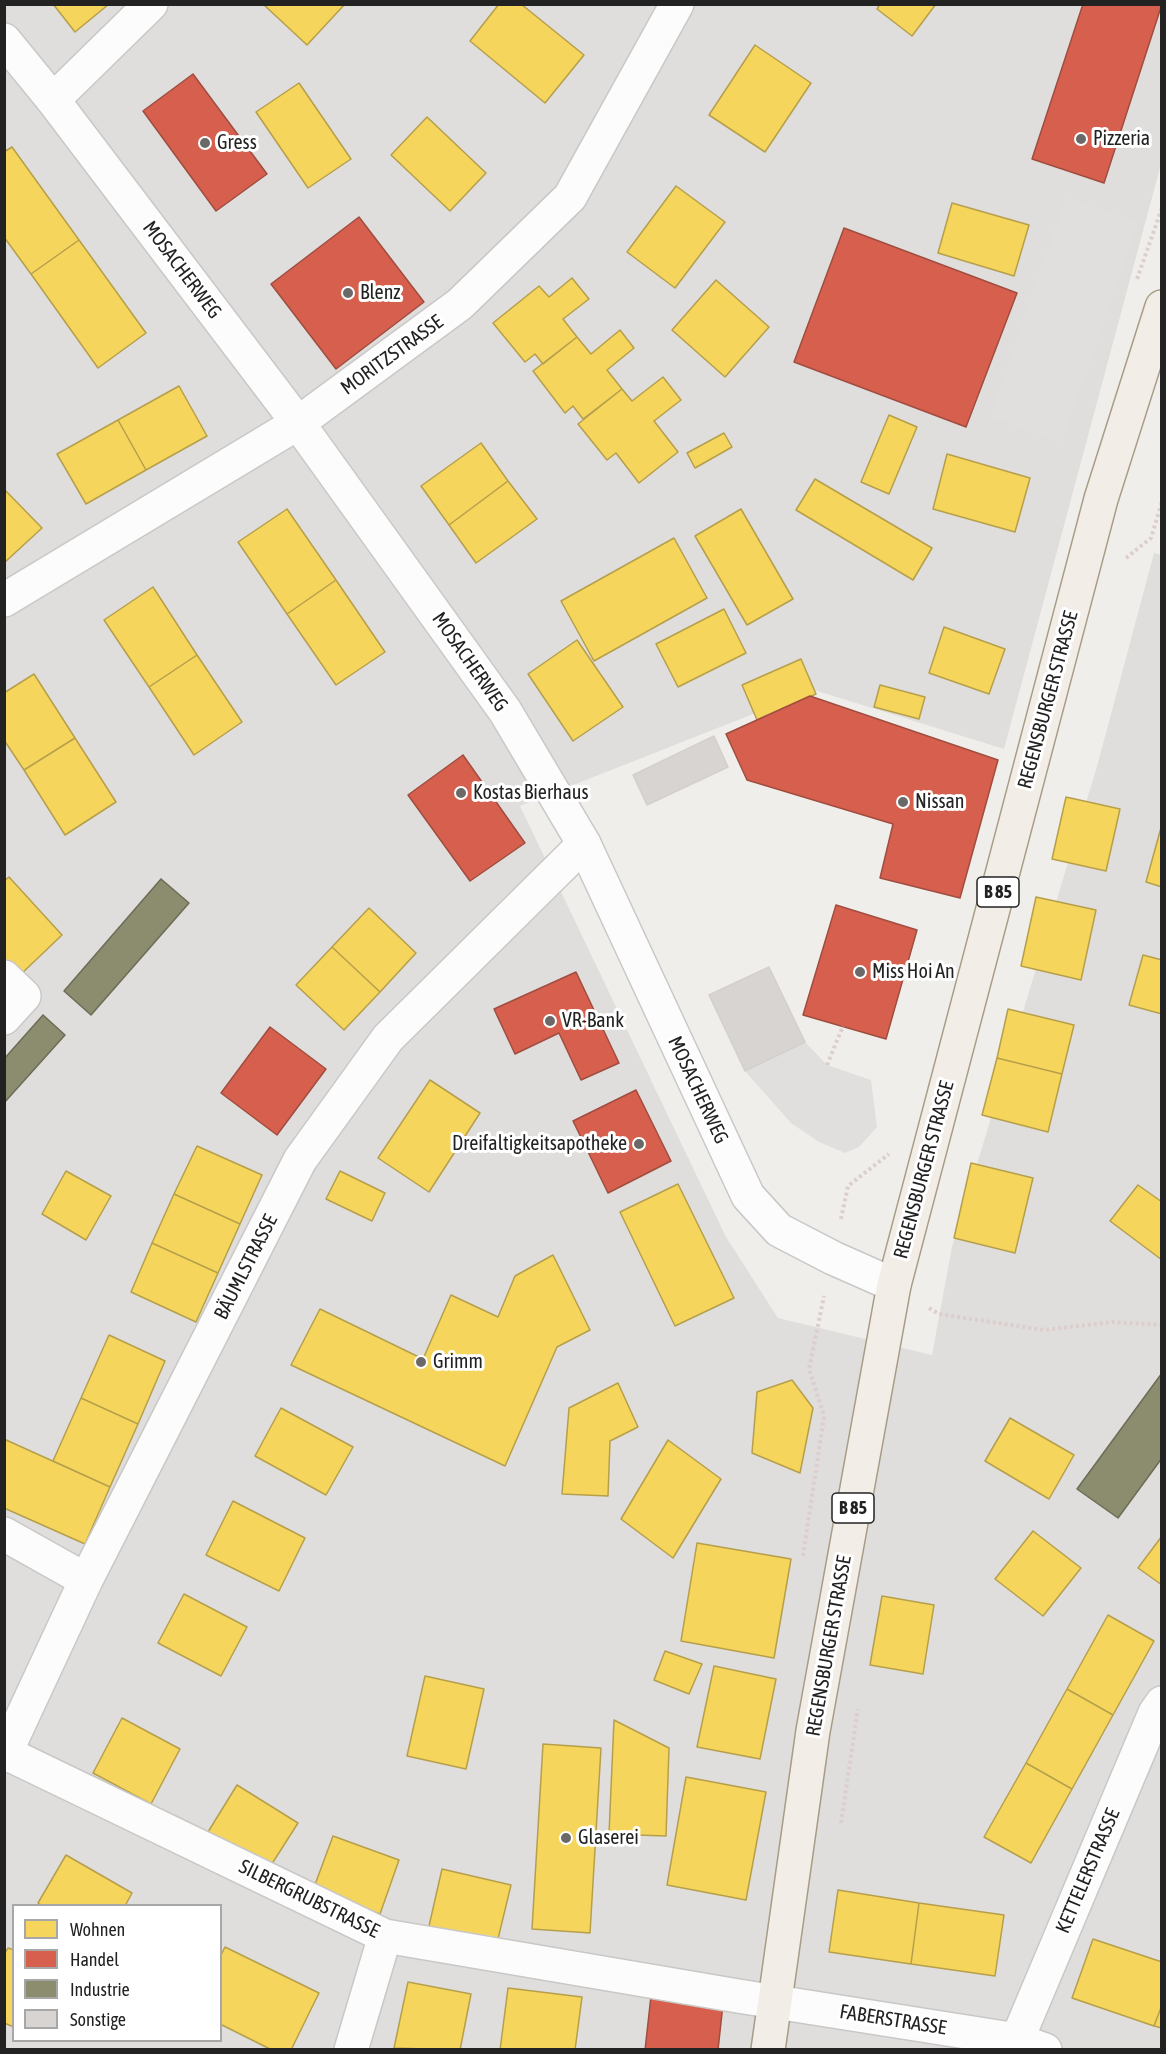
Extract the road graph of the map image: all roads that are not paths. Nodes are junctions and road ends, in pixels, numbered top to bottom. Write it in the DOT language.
graph roads {
  1 [pos="151,4"];
  2 [pos="677,4"];
  3 [pos="4,40"];
  4 [pos="53,100"];
  5 [pos="1161,310"];
  6 [pos="298,423"];
  7 [pos="4,600"];
  8 [pos="584,844"];
  9 [pos="4,977"];
  10 [pos="4,1018"];
  11 [pos="894,1285"];
  12 [pos="4,1534"];
  13 [pos="86,1580"];
  14 [pos="1161,1703"];
  15 [pos="5,1754"];
  16 [pos="385,1936"];
  17 [pos="774,2001"];
  18 [pos="1031,2045"];
  19 [pos="351,2049"];
  20 [pos="768,2049"];
  1 -- 4 [label="street"];
  2 -- 6 [label="street, MORITZSTRASSE"];
  3 -- 4 [label="street, MOSACHERWEG"];
  4 -- 6 [label="street, MOSACHERWEG"];
  5 -- 11 [label="main road, REGENSBURGER STRASSE / B 85"];
  6 -- 7 [label="street, MORITZSTRASSE"];
  6 -- 8 [label="street, MOSACHERWEG"];
  8 -- 11 [label="street, MOSACHERWEG"];
  8 -- 13 [label="street, BÄUMLSTRASSE"];
  9 -- 10 [label="street"];
  11 -- 17 [label="main road, REGENSBURGER STRASSE / B 85"];
  12 -- 13 [label="street"];
  13 -- 15 [label="street, BÄUMLSTRASSE"];
  14 -- 18 [label="street, KETTELERSTRASSE"];
  15 -- 16 [label="street, SILBERGRUBSTRASSE"];
  16 -- 17 [label="street, SILBERGRUBSTRASSE"];
  16 -- 19 [label="street"];
  17 -- 18 [label="street, FABERSTRASSE"];
  17 -- 20 [label="main road, REGENSBURGER STRASSE / B 85"];
}
